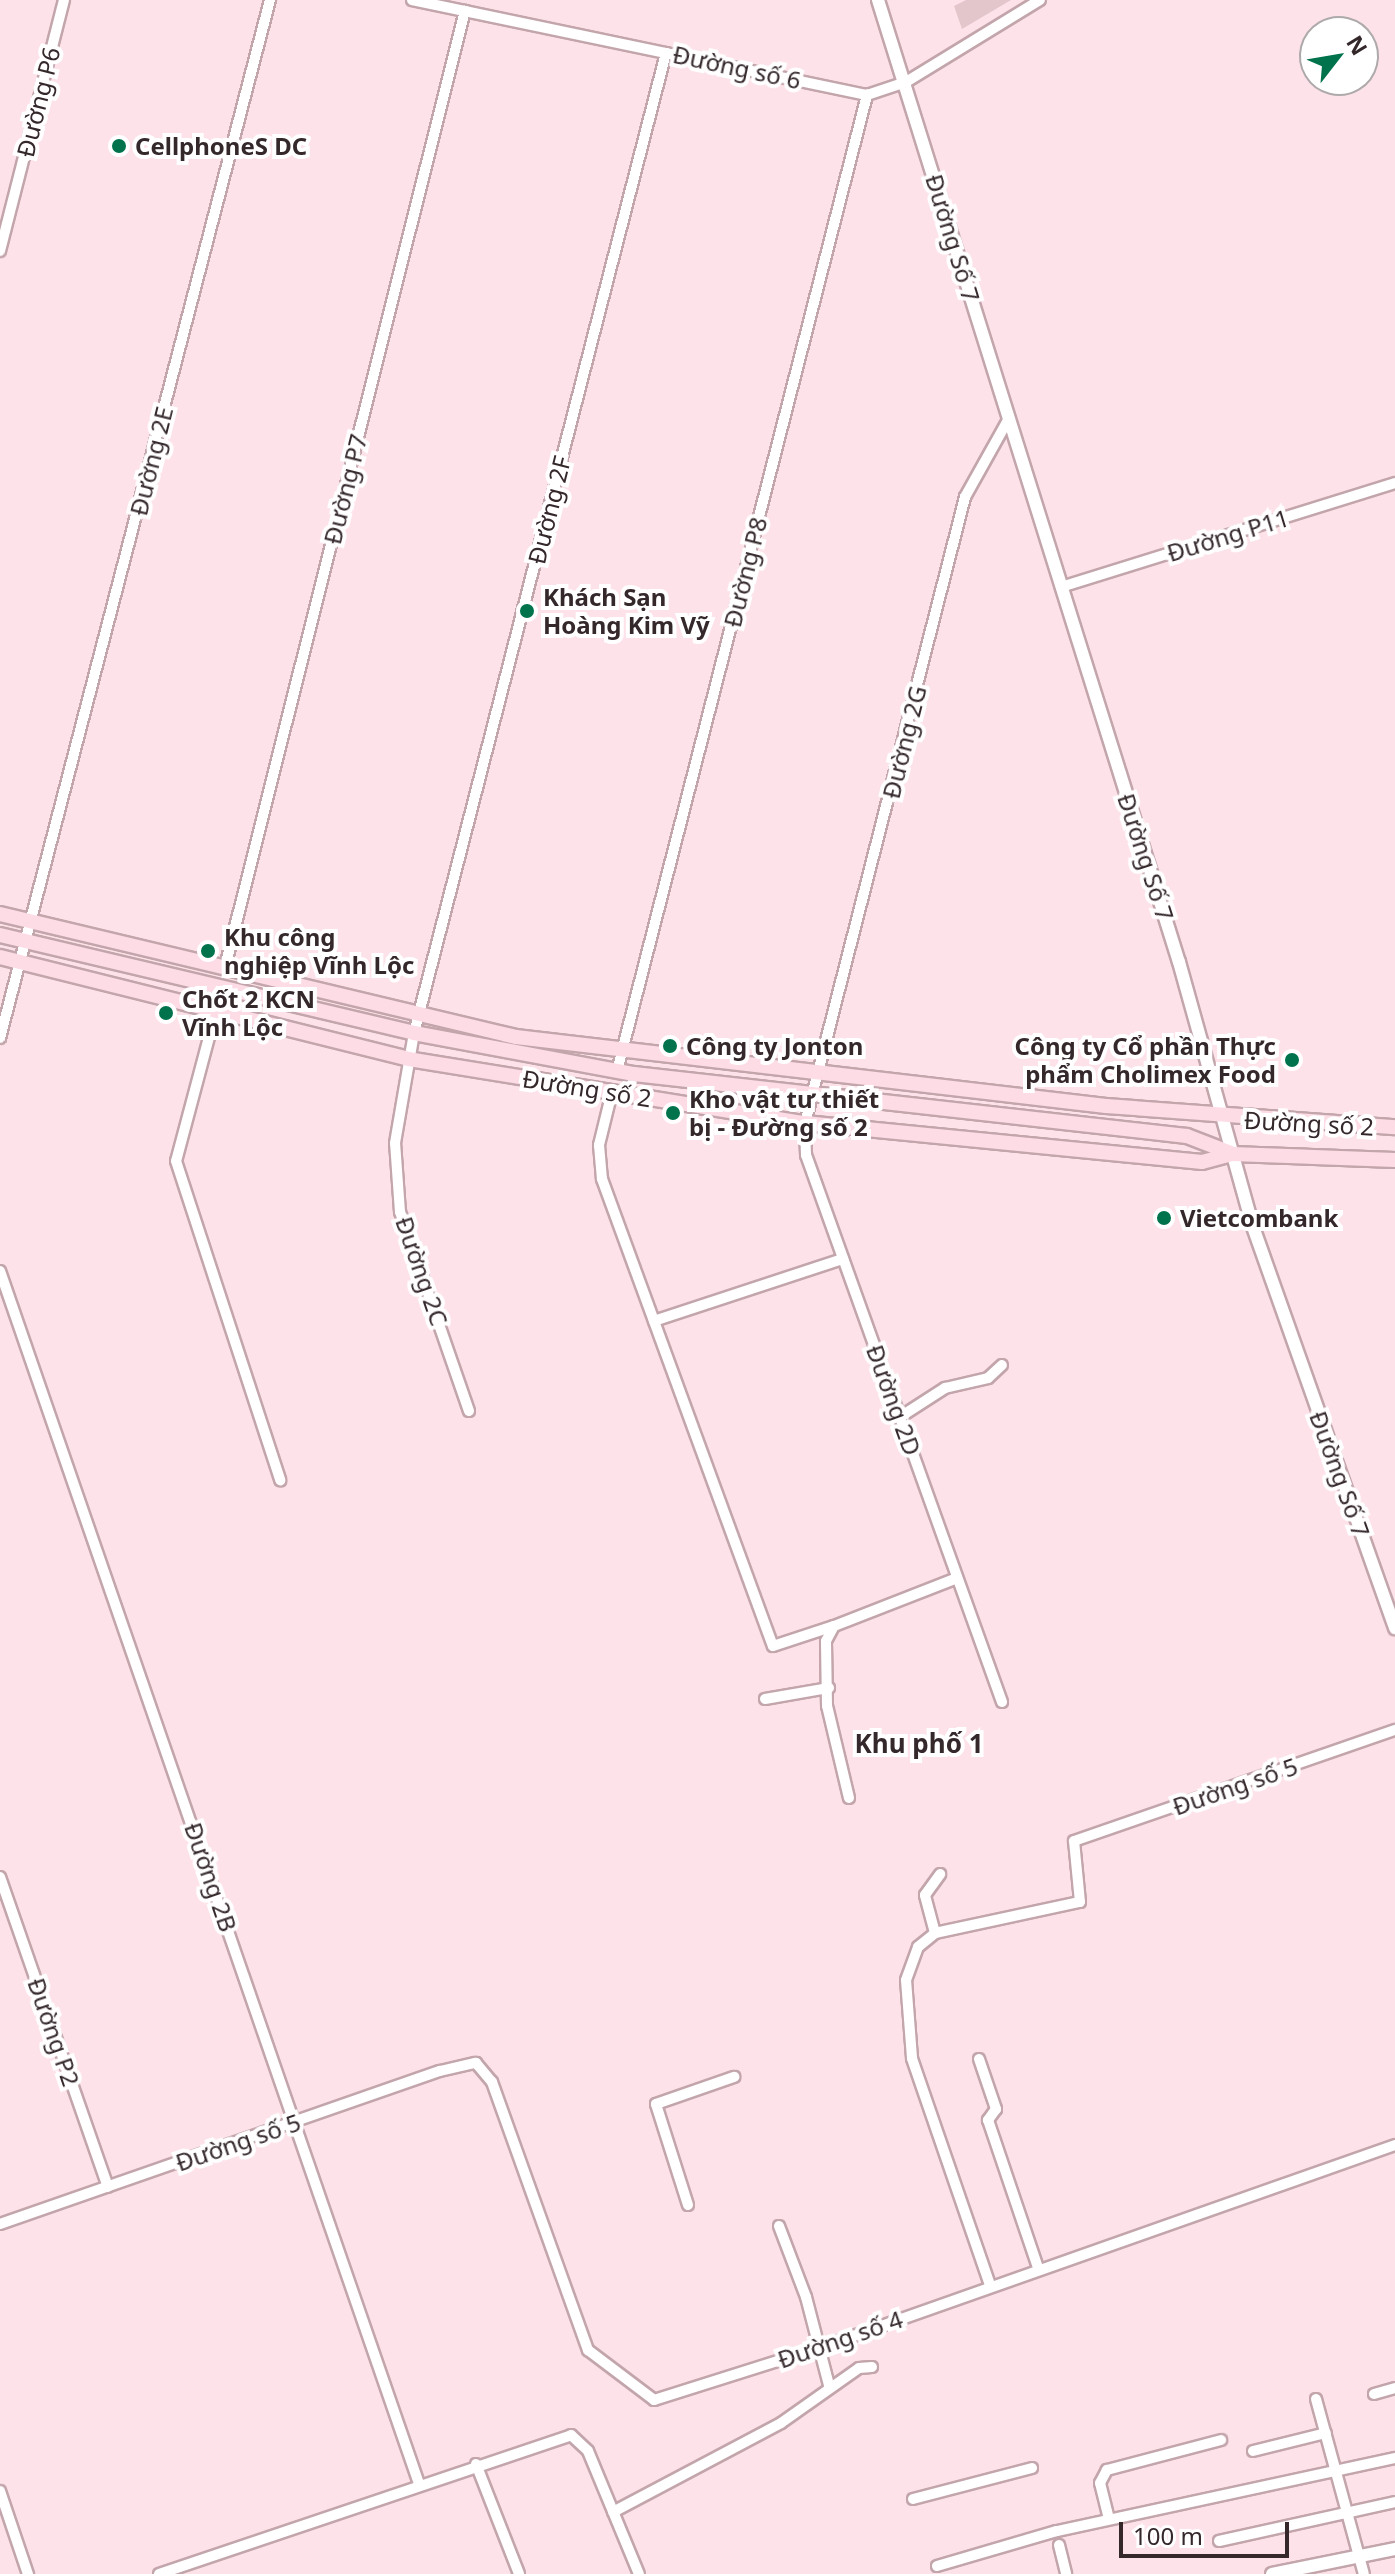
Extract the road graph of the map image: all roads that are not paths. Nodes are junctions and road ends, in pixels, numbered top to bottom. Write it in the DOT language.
graph roads {
  1 [pos="64,0"];
  2 [pos="270,0"];
  3 [pos="412,0"];
  4 [pos="878,0"];
  5 [pos="1040,0"];
  6 [pos="465,11"];
  7 [pos="666,53"];
  8 [pos="906,82"];
  9 [pos="867,95"];
  10 [pos="0,251"];
  11 [pos="1008,420"];
  12 [pos="1395,483"];
  13 [pos="1061,587"];
  14 [pos="0,914"];
  15 [pos="32,922"];
  16 [pos="0,935"];
  17 [pos="25,942"];
  18 [pos="0,957"];
  19 [pos="19,962"];
  20 [pos="225,967"];
  21 [pos="216,1011"];
  22 [pos="419,1014"];
  23 [pos="414,1033"];
  24 [pos="0,1038"];
  25 [pos="623,1049"];
  26 [pos="408,1059"];
  27 [pos="617,1071"];
  28 [pos="821,1073"];
  29 [pos="612,1092"];
  30 [pos="813,1097"];
  31 [pos="1224,1118"];
  32 [pos="805,1123"];
  33 [pos="1395,1127"];
  34 [pos="1187,1136"];
  35 [pos="1232,1154"];
  36 [pos="1395,1160"];
  37 [pos="843,1259"];
  38 [pos="0,1271"];
  39 [pos="654,1321"];
  40 [pos="1002,1365"];
  41 [pos="469,1411"];
  42 [pos="900,1417"];
  43 [pos="280,1480"];
  44 [pos="957,1578"];
  45 [pos="834,1626"];
  46 [pos="1395,1628"];
  47 [pos="829,1688"];
  48 [pos="765,1699"];
  49 [pos="1002,1702"];
  50 [pos="1395,1730"];
  51 [pos="849,1798"];
  52 [pos="940,1874"];
  53 [pos="0,1877"];
  54 [pos="935,1933"];
  55 [pos="979,2059"];
  56 [pos="476,2063"];
  57 [pos="734,2077"];
  58 [pos="296,2123"];
  59 [pos="1395,2145"];
  60 [pos="108,2187"];
  61 [pos="688,2205"];
  62 [pos="0,2224"];
  63 [pos="779,2226"];
  64 [pos="1038,2268"];
  65 [pos="990,2285"];
  66 [pos="822,2347"];
  67 [pos="872,2367"];
  68 [pos="829,2385"];
  69 [pos="1395,2388"];
  70 [pos="1374,2394"];
  71 [pos="1316,2399"];
  72 [pos="1326,2433"];
  73 [pos="1221,2440"];
  74 [pos="1253,2451"];
  75 [pos="1395,2458"];
  76 [pos="476,2464"];
  77 [pos="1032,2468"];
  78 [pos="1338,2471"];
  79 [pos="419,2484"];
  80 [pos="0,2491"];
  81 [pos="913,2499"];
  82 [pos="1395,2502"];
  83 [pos="613,2512"];
  84 [pos="1346,2513"];
  85 [pos="1109,2519"];
  86 [pos="1219,2541"];
  87 [pos="1059,2545"];
  88 [pos="1395,2549"];
  89 [pos="1359,2557"];
  90 [pos="937,2566"];
  91 [pos="28,2574"];
  92 [pos="159,2574"];
  93 [pos="519,2574"];
  94 [pos="639,2574"];
  95 [pos="1066,2574"];
  96 [pos="1272,2574"];
  97 [pos="1364,2574"];
  1 -- 10 [label="street, Đường P6"];
  2 -- 15 [label="street, Đường 2E"];
  3 -- 6 [label="street, Đường số 6"];
  4 -- 8 [label="street, Đường Số 7"];
  5 -- 8 [label="street"];
  6 -- 7 [label="street, Đường số 6"];
  6 -- 20 [label="street, Đường P7"];
  7 -- 9 [label="street, Đường số 6"];
  7 -- 22 [label="street, Đường 2F"];
  8 -- 9 [label="street"];
  8 -- 11 [label="street, Đường Số 7"];
  9 -- 25 [label="street, Đường P8"];
  11 -- 13 [label="street, Đường Số 7"];
  11 -- 28 [label="street, Đường 2G"];
  12 -- 13 [label="street, Đường P11"];
  13 -- 31 [label="street, Đường Số 7"];
  14 -- 15 [label="main road, Đường số 2"];
  15 -- 17 [label="street, Đường 2E"];
  15 -- 20 [label="main road, Đường số 2"];
  16 -- 17 [label="main road, Đường số 2"];
  17 -- 19 [label="street"];
  17 -- 23 [label="main road, Đường số 2"];
  18 -- 19 [label="main road, Đường số 2"];
  19 -- 21 [label="main road, Đường số 2"];
  19 -- 24 [label="street"];
  20 -- 22 [label="main road, Đường số 2"];
  21 -- 26 [label="main road, Đường số 2"];
  21 -- 43 [label="street"];
  22 -- 23 [label="street, Đường 2F"];
  22 -- 25 [label="main road, Đường số 2"];
  23 -- 26 [label="street, Đường 2C"];
  23 -- 27 [label="main road, Đường số 2"];
  25 -- 27 [label="street, Đường P8"];
  25 -- 28 [label="main road, Đường số 2"];
  26 -- 29 [label="main road, Đường số 2"];
  26 -- 41 [label="street, Đường 2C"];
  27 -- 30 [label="main road, Đường số 2"];
  28 -- 30 [label="street, Đường 2G"];
  28 -- 31 [label="main road, Đường số 2"];
  29 -- 32 [label="main road, Đường số 2"];
  29 -- 39 [label="street"];
  30 -- 32 [label="street, Đường 2D"];
  30 -- 34 [label="main road, Đường số 2"];
  31 -- 33 [label="main road, Đường số 2"];
  31 -- 34 [label="main road, Đường số 2"];
  31 -- 35 [label="street, Đường Số 7"];
  32 -- 35 [label="main road, Đường số 2"];
  32 -- 37 [label="street, Đường 2D"];
  34 -- 35 [label="main road, Đường số 2"];
  35 -- 36 [label="main road, Đường số 2"];
  35 -- 46 [label="street, Đường Số 7"];
  37 -- 39 [label="street"];
  37 -- 42 [label="street, Đường 2D"];
  38 -- 58 [label="street, Đường 2B"];
  39 -- 45 [label="street"];
  40 -- 42 [label="street"];
  42 -- 44 [label="street, Đường 2D"];
  44 -- 45 [label="street"];
  44 -- 49 [label="street, Đường 2D"];
  45 -- 47 [label="street"];
  47 -- 48 [label="street"];
  47 -- 51 [label="street"];
  50 -- 54 [label="street, Đường số 5"];
  52 -- 54 [label="street"];
  53 -- 60 [label="street, Đường P2"];
  54 -- 65 [label="street"];
  55 -- 64 [label="street"];
  56 -- 58 [label="street, Đường số 5"];
  56 -- 66 [label="street, Đường số 4"];
  57 -- 61 [label="street"];
  58 -- 60 [label="street, Đường số 5"];
  58 -- 79 [label="street, Đường 2B"];
  59 -- 64 [label="street, Đường số 4"];
  60 -- 62 [label="street, Đường số 5"];
  63 -- 66 [label="street"];
  64 -- 65 [label="street, Đường số 4"];
  65 -- 66 [label="street, Đường số 4"];
  66 -- 68 [label="street"];
  67 -- 68 [label="street"];
  68 -- 83 [label="street"];
  69 -- 70 [label="street"];
  71 -- 72 [label="street"];
  72 -- 74 [label="street"];
  72 -- 78 [label="street"];
  73 -- 85 [label="street"];
  75 -- 78 [label="street"];
  76 -- 79 [label="street"];
  76 -- 83 [label="street"];
  76 -- 93 [label="street"];
  77 -- 81 [label="street"];
  78 -- 84 [label="street"];
  78 -- 85 [label="street"];
  79 -- 92 [label="street"];
  80 -- 91 [label="street"];
  82 -- 84 [label="street"];
  83 -- 94 [label="street"];
  84 -- 86 [label="street"];
  84 -- 89 [label="street"];
  85 -- 90 [label="street"];
  87 -- 95 [label="street"];
  88 -- 89 [label="street"];
  89 -- 96 [label="street"];
  89 -- 97 [label="street"];
}
